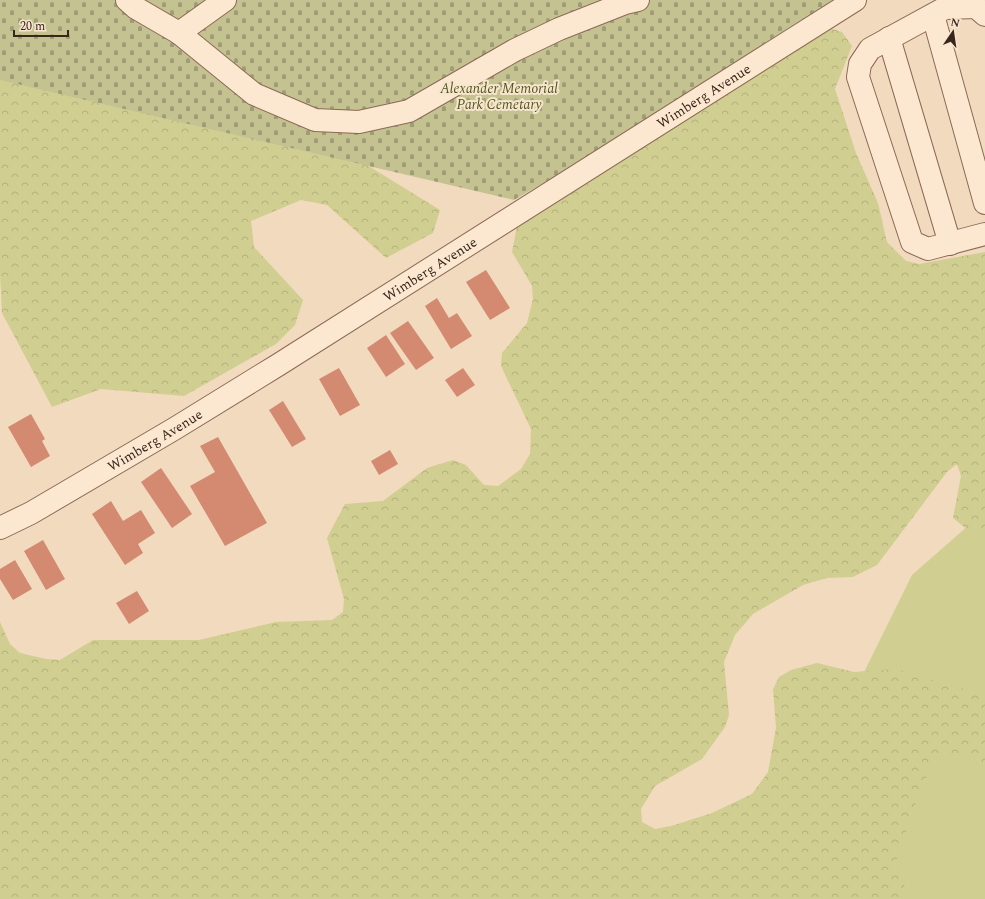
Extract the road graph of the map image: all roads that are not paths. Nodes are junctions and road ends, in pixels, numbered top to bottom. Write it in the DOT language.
graph roads {
  1 [pos="127,0"];
  2 [pos="225,0"];
  3 [pos="638,0"];
  4 [pos="855,0"];
  5 [pos="940,8"];
  6 [pos="985,15"];
  7 [pos="180,33"];
  8 [pos="889,38"];
  9 [pos="985,203"];
  10 [pos="985,234"];
  11 [pos="950,244"];
  12 [pos="0,528"];
  1 -- 7 [label="street"];
  2 -- 7 [label="street"];
  3 -- 7 [label="street"];
  4 -- 12 [label="street, Wimberg Avenue"];
  5 -- 6 [label="street"];
  5 -- 8 [label="street"];
  5 -- 9 [label="street"];
  8 -- 11 [label="street"];
  8 -- 11 [label="street"];
  10 -- 11 [label="street"];
}
